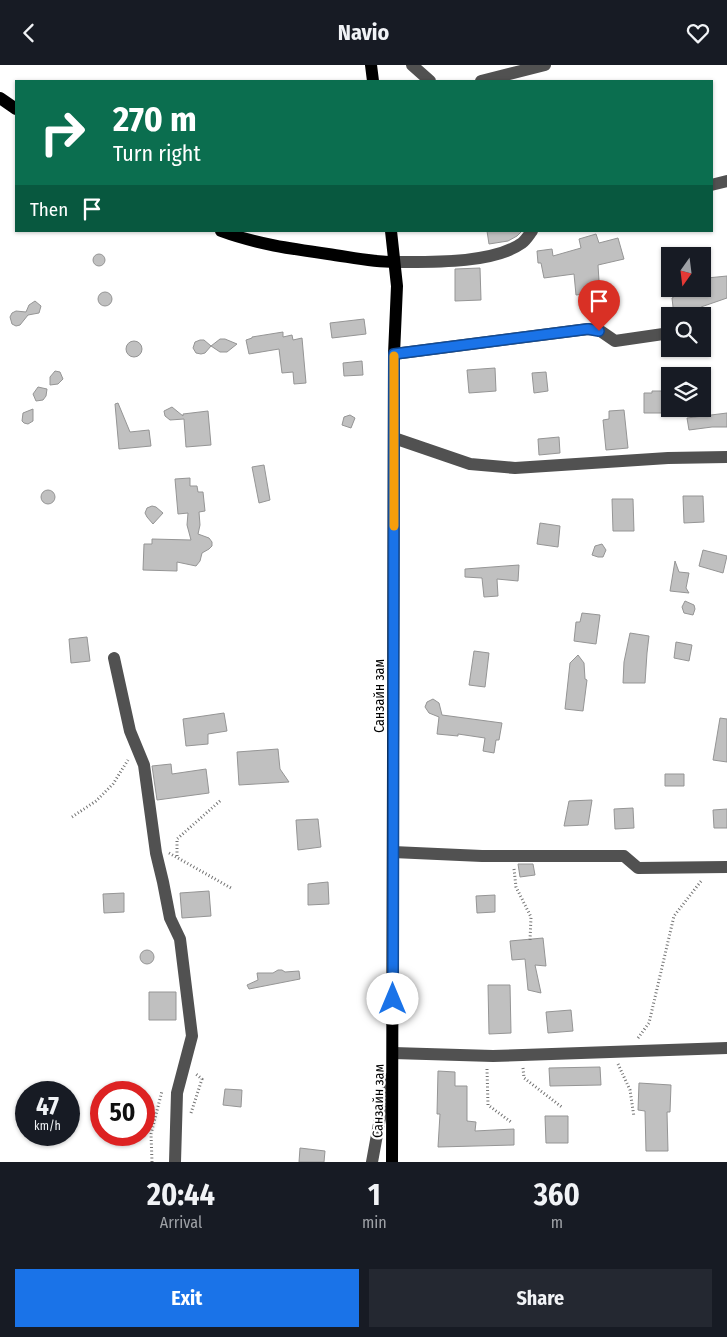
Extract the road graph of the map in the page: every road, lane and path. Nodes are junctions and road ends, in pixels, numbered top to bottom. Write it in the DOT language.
graph roads {
  1 [pos="371,65"];
  2 [pos="412,65"];
  3 [pos="546,65"];
  4 [pos="373,80"];
  5 [pos="429,80"];
  6 [pos="485,80"];
  7 [pos="0,98"];
  8 [pos="15,108"];
  9 [pos="727,181"];
  10 [pos="713,184"];
  11 [pos="224,232"];
  12 [pos="391,232"];
  13 [pos="531,232"];
  14 [pos="394,262"];
  15 [pos="661,334"];
  16 [pos="394,354"];
  17 [pos="394,437"];
  18 [pos="727,457"];
  19 [pos="114,659"];
  20 [pos="136,747"];
  21 [pos="221,800"];
  22 [pos="72,817"];
  23 [pos="394,852"];
  24 [pos="156,853"];
  25 [pos="178,856"];
  26 [pos="513,856"];
  27 [pos="727,867"];
  28 [pos="704,877"];
  29 [pos="231,887"];
  30 [pos="530,940"];
  31 [pos="727,1048"];
  32 [pos="629,1051"];
  33 [pos="613,1052"];
  34 [pos="393,1053"];
  35 [pos="487,1055"];
  36 [pos="522,1055"];
  37 [pos="185,1066"];
  38 [pos="393,1071"];
  39 [pos="164,1084"];
  40 [pos="563,1108"];
  41 [pos="634,1117"];
  42 [pos="511,1122"];
  43 [pos="176,1124"];
  44 [pos="152,1162"];
  45 [pos="175,1162"];
  46 [pos="372,1162"];
  47 [pos="392,1162"];
  1 -- 4 [label="main road"];
  2 -- 5 [label="street"];
  3 -- 6 [label="street"];
  7 -- 8 [label="main road"];
  9 -- 10 [label="street"];
  11 -- 14 [label="main road"];
  12 -- 14 [label="main road, Санзайн зам"];
  13 -- 14 [label="street"];
  14 -- 16 [label="main road, Санзайн зам"];
  15 -- 16 [label="street"];
  16 -- 17 [label="main road, Санзайн зам"];
  17 -- 18 [label="street"];
  17 -- 23 [label="main road, Санзайн зам"];
  19 -- 20 [label="street"];
  20 -- 22 [label="path"];
  20 -- 24 [label="street"];
  21 -- 25 [label="path"];
  23 -- 26 [label="street"];
  23 -- 34 [label="main road, Санзайн зам"];
  24 -- 25 [label="path"];
  24 -- 37 [label="street"];
  25 -- 29 [label="path"];
  26 -- 27 [label="street"];
  26 -- 30 [label="path"];
  28 -- 32 [label="path"];
  31 -- 32 [label="street"];
  32 -- 33 [label="street"];
  33 -- 36 [label="street"];
  33 -- 41 [label="path"];
  34 -- 35 [label="street"];
  34 -- 38 [label="main road, Санзайн зам"];
  35 -- 36 [label="street"];
  35 -- 42 [label="path"];
  36 -- 40 [label="path"];
  37 -- 43 [label="street"];
  37 -- 43 [label="path"];
  38 -- 46 [label="street"];
  38 -- 47 [label="main road, Санзайн зам"];
  39 -- 44 [label="path"];
  43 -- 45 [label="street"];
}
